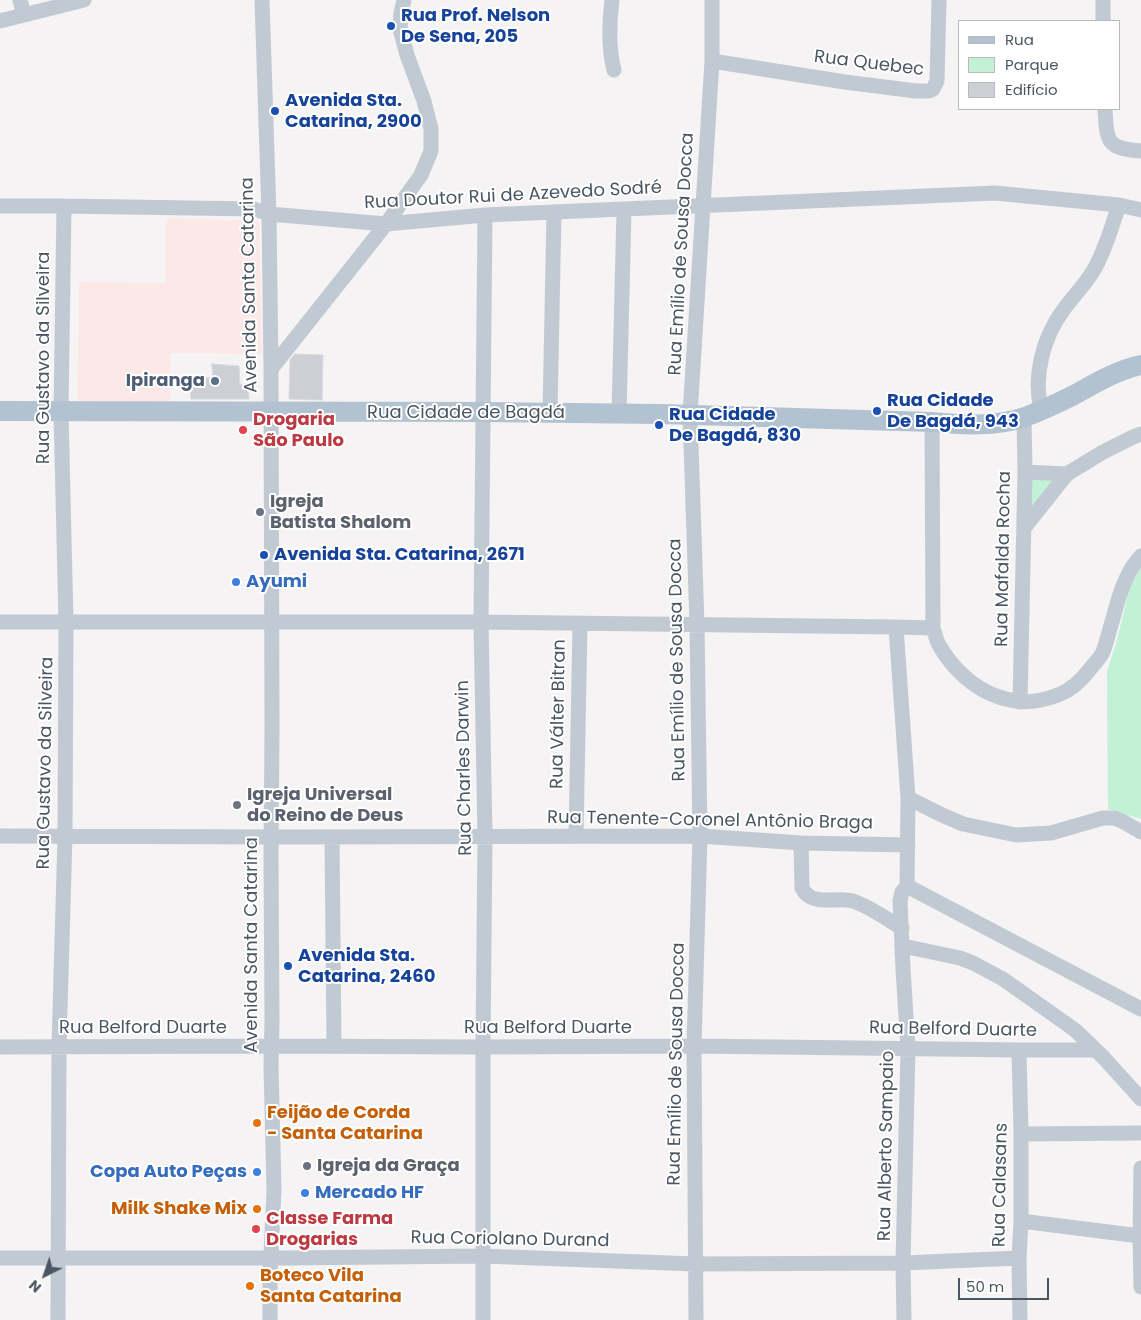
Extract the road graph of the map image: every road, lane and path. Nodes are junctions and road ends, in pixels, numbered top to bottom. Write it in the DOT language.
graph roads {
  1 [pos="20,0"];
  2 [pos="84,0"];
  3 [pos="262,0"];
  4 [pos="404,0"];
  5 [pos="612,0"];
  6 [pos="712,0"];
  7 [pos="939,0"];
  8 [pos="1103,0"];
  9 [pos="24,15"];
  10 [pos="1103,20"];
  11 [pos="0,22"];
  12 [pos="712,61"];
  13 [pos="614,70"];
  14 [pos="1105,110"];
  15 [pos="1141,151"];
  16 [pos="0,206"];
  17 [pos="64,206"];
  18 [pos="703,206"];
  19 [pos="1119,206"];
  20 [pos="624,210"];
  21 [pos="1141,210"];
  22 [pos="554,212"];
  23 [pos="269,214"];
  24 [pos="485,215"];
  25 [pos="386,224"];
  26 [pos="1141,365"];
  27 [pos="271,368"];
  28 [pos="0,411"];
  29 [pos="61,412"];
  30 [pos="271,412"];
  31 [pos="483,412"];
  32 [pos="550,413"];
  33 [pos="619,414"];
  34 [pos="1032,414"];
  35 [pos="690,415"];
  36 [pos="932,422"];
  37 [pos="956,424"];
  38 [pos="1141,434"];
  39 [pos="932,452"];
  40 [pos="1025,472"];
  41 [pos="1067,474"];
  42 [pos="1024,528"];
  43 [pos="1141,556"];
  44 [pos="271,621"];
  45 [pos="0,622"];
  46 [pos="66,622"];
  47 [pos="481,622"];
  48 [pos="580,624"];
  49 [pos="697,624"];
  50 [pos="896,626"];
  51 [pos="933,628"];
  52 [pos="1020,702"];
  53 [pos="908,798"];
  54 [pos="1141,832"];
  55 [pos="0,836"];
  56 [pos="65,836"];
  57 [pos="485,836"];
  58 [pos="576,836"];
  59 [pos="700,836"];
  60 [pos="271,837"];
  61 [pos="332,837"];
  62 [pos="801,843"];
  63 [pos="908,845"];
  64 [pos="907,886"];
  65 [pos="902,928"];
  66 [pos="903,946"];
  67 [pos="1139,1002"];
  68 [pos="59,1046"];
  69 [pos="272,1046"];
  70 [pos="334,1046"];
  71 [pos="694,1046"];
  72 [pos="0,1047"];
  73 [pos="483,1047"];
  74 [pos="908,1048"];
  75 [pos="1020,1050"];
  76 [pos="1096,1050"];
  77 [pos="1141,1099"];
  78 [pos="1141,1133"];
  79 [pos="1022,1134"];
  80 [pos="1141,1168"];
  81 [pos="1021,1221"];
  82 [pos="1140,1236"];
  83 [pos="483,1256"];
  84 [pos="0,1258"];
  85 [pos="58,1258"];
  86 [pos="271,1258"];
  87 [pos="1019,1258"];
  88 [pos="903,1263"];
  89 [pos="695,1264"];
  90 [pos="1141,1287"];
  91 [pos="58,1320"];
  92 [pos="270,1320"];
  93 [pos="483,1320"];
  94 [pos="696,1320"];
  95 [pos="904,1320"];
  96 [pos="1020,1320"];
  1 -- 9 [label="street"];
  2 -- 9 [label="street"];
  3 -- 23 [label="street, Avenida Santa Catarina"];
  4 -- 25 [label="street"];
  5 -- 13 [label="street"];
  6 -- 12 [label="street, Rua Emílio de Sousa Docca"];
  7 -- 12 [label="street, Rua Quebec"];
  8 -- 10 [label="street"];
  9 -- 11 [label="street"];
  12 -- 18 [label="street, Rua Emílio de Sousa Docca"];
  14 -- 15 [label="street"];
  16 -- 17 [label="street, Rua Doutor Rui de Azevedo Sodré"];
  17 -- 23 [label="street, Rua Doutor Rui de Azevedo Sodré"];
  17 -- 29 [label="street, Rua Gustavo da Silveira"];
  18 -- 19 [label="street, Rua Doutor Rui de Azevedo Sodré"];
  18 -- 20 [label="street, Rua Doutor Rui de Azevedo Sodré"];
  18 -- 35 [label="street, Rua Emílio de Sousa Docca"];
  19 -- 21 [label="street, Rua Doutor Rui de Azevedo Sodré"];
  19 -- 34 [label="street, Rua Mafalda Rocha"];
  20 -- 22 [label="street, Rua Doutor Rui de Azevedo Sodré"];
  20 -- 33 [label="street"];
  22 -- 24 [label="street, Rua Doutor Rui de Azevedo Sodré"];
  22 -- 32 [label="street"];
  23 -- 25 [label="street, Rua Doutor Rui de Azevedo Sodré"];
  23 -- 27 [label="street, Avenida Santa Catarina"];
  24 -- 25 [label="street, Rua Doutor Rui de Azevedo Sodré"];
  24 -- 31 [label="street, Rua Charles Darwin"];
  25 -- 27 [label="street"];
  26 -- 34 [label="main road, Rua Cidade de Bagdá"];
  27 -- 30 [label="street, Avenida Santa Catarina"];
  28 -- 29 [label="main road, Rua Cidade de Bagdá"];
  29 -- 30 [label="main road, Rua Cidade de Bagdá"];
  29 -- 46 [label="street, Rua Gustavo da Silveira"];
  30 -- 31 [label="main road, Rua Cidade de Bagdá"];
  30 -- 44 [label="street, Avenida Santa Catarina"];
  31 -- 32 [label="main road, Rua Cidade de Bagdá"];
  31 -- 47 [label="street, Rua Charles Darwin"];
  32 -- 33 [label="main road, Rua Cidade de Bagdá"];
  33 -- 35 [label="main road, Rua Cidade de Bagdá"];
  34 -- 37 [label="main road, Rua Cidade de Bagdá"];
  34 -- 40 [label="street, Rua Mafalda Rocha"];
  35 -- 36 [label="main road, Rua Cidade de Bagdá"];
  35 -- 49 [label="street, Rua Emílio de Sousa Docca"];
  36 -- 37 [label="main road, Rua Cidade de Bagdá"];
  36 -- 39 [label="street"];
  37 -- 39 [label="street"];
  38 -- 41 [label="street"];
  39 -- 51 [label="street"];
  40 -- 41 [label="street"];
  40 -- 42 [label="street, Rua Mafalda Rocha"];
  41 -- 42 [label="street"];
  42 -- 52 [label="street, Rua Mafalda Rocha"];
  43 -- 52 [label="street"];
  44 -- 46 [label="street"];
  44 -- 47 [label="street"];
  44 -- 60 [label="street, Avenida Santa Catarina"];
  45 -- 46 [label="street"];
  46 -- 56 [label="street, Rua Gustavo da Silveira"];
  47 -- 48 [label="street"];
  47 -- 57 [label="street, Rua Charles Darwin"];
  48 -- 49 [label="street"];
  48 -- 58 [label="street, Rua Válter Bitran"];
  49 -- 50 [label="street"];
  49 -- 59 [label="street, Rua Emílio de Sousa Docca"];
  50 -- 51 [label="street"];
  50 -- 53 [label="street, Rua Alberto Sampaio"];
  51 -- 52 [label="street"];
  53 -- 54 [label="street"];
  53 -- 63 [label="street, Rua Alberto Sampaio"];
  55 -- 56 [label="street, Rua Tenente-Coronel Antônio Braga"];
  56 -- 60 [label="street, Rua Tenente-Coronel Antônio Braga"];
  56 -- 68 [label="street, Rua Gustavo da Silveira"];
  57 -- 58 [label="street, Rua Tenente-Coronel Antônio Braga"];
  57 -- 61 [label="street, Rua Tenente-Coronel Antônio Braga"];
  57 -- 73 [label="street, Rua Charles Darwin"];
  58 -- 59 [label="street, Rua Tenente-Coronel Antônio Braga"];
  59 -- 62 [label="street, Rua Tenente-Coronel Antônio Braga"];
  59 -- 71 [label="street, Rua Emílio de Sousa Docca"];
  60 -- 61 [label="street, Rua Tenente-Coronel Antônio Braga"];
  60 -- 69 [label="street, Avenida Santa Catarina"];
  61 -- 70 [label="street"];
  62 -- 63 [label="street, Rua Tenente-Coronel Antônio Braga"];
  62 -- 65 [label="street"];
  63 -- 64 [label="street, Rua Alberto Sampaio"];
  64 -- 65 [label="street, Rua Alberto Sampaio"];
  64 -- 67 [label="street"];
  65 -- 66 [label="street, Rua Alberto Sampaio"];
  66 -- 74 [label="street, Rua Alberto Sampaio"];
  66 -- 76 [label="street"];
  68 -- 69 [label="street, Rua Belford Duarte"];
  68 -- 72 [label="street, Rua Belford Duarte"];
  68 -- 85 [label="street, Rua Gustavo da Silveira"];
  69 -- 70 [label="street, Rua Belford Duarte"];
  69 -- 86 [label="street, Avenida Santa Catarina"];
  70 -- 73 [label="street, Rua Belford Duarte"];
  71 -- 73 [label="street, Rua Belford Duarte"];
  71 -- 74 [label="street, Rua Belford Duarte"];
  71 -- 89 [label="street, Rua Emílio de Sousa Docca"];
  73 -- 83 [label="street, Rua Charles Darwin"];
  74 -- 75 [label="street, Rua Belford Duarte"];
  74 -- 88 [label="street, Rua Alberto Sampaio"];
  75 -- 76 [label="street, Rua Belford Duarte"];
  75 -- 79 [label="street, Rua Calasans"];
  76 -- 77 [label="street"];
  78 -- 79 [label="street"];
  79 -- 81 [label="street, Rua Calasans"];
  80 -- 82 [label="street"];
  81 -- 82 [label="street"];
  81 -- 87 [label="street, Rua Calasans"];
  82 -- 90 [label="street"];
  83 -- 86 [label="street, Rua Coriolano Durand"];
  83 -- 89 [label="street, Rua Coriolano Durand"];
  83 -- 93 [label="street, Rua Charles Darwin"];
  84 -- 85 [label="street, Rua Coriolano Durand"];
  85 -- 86 [label="street, Rua Coriolano Durand"];
  85 -- 91 [label="street, Rua Gustavo da Silveira"];
  86 -- 92 [label="street, Avenida Santa Catarina"];
  87 -- 88 [label="street, Rua Coriolano Durand"];
  87 -- 96 [label="street, Rua Calasans"];
  88 -- 89 [label="street, Rua Coriolano Durand"];
  88 -- 95 [label="street, Rua Alberto Sampaio"];
  89 -- 94 [label="street, Rua Emílio de Sousa Docca"];
}
